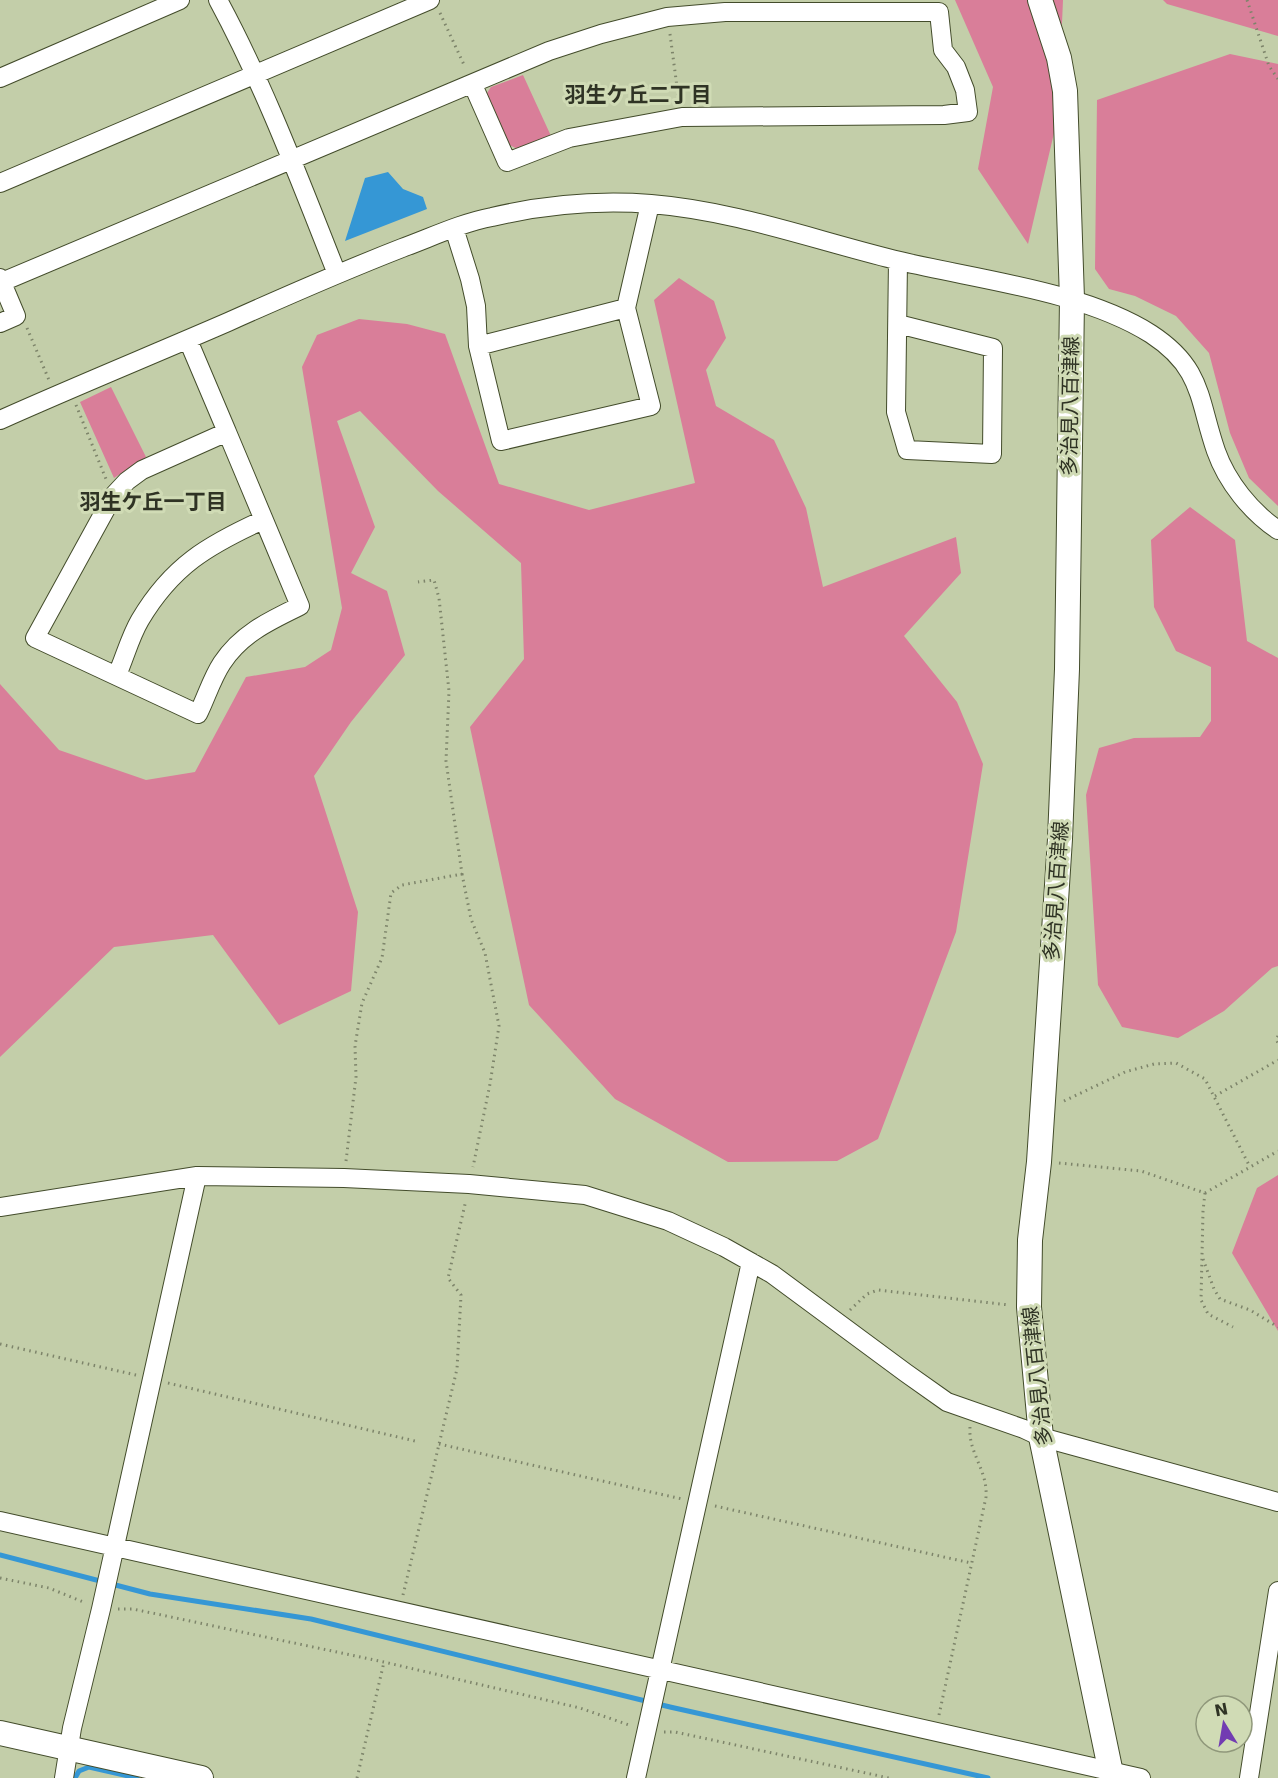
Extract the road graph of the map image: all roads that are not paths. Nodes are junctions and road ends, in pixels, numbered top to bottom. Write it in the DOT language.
graph roads {
  1 [pos="180,0"];
  2 [pos="218,0"];
  3 [pos="1040,0"];
  4 [pos="435,5"];
  5 [pos="665,9"];
  6 [pos="254,74"];
  7 [pos="0,78"];
  8 [pos="473,85"];
  9 [pos="292,160"];
  10 [pos="0,183"];
  11 [pos="650,204"];
  12 [pos="454,228"];
  13 [pos="898,261"];
  14 [pos="337,274"];
  15 [pos="1,280"];
  16 [pos="1072,299"];
  17 [pos="626,308"];
  18 [pos="8,320"];
  19 [pos="898,324"];
  20 [pos="188,340"];
  21 [pos="478,346"];
  22 [pos="0,420"];
  23 [pos="227,432"];
  24 [pos="263,520"];
  25 [pos="1278,530"];
  26 [pos="117,675"];
  27 [pos="197,1176"];
  28 [pos="0,1207"];
  29 [pos="751,1262"];
  30 [pos="1041,1437"];
  31 [pos="1278,1502"];
  32 [pos="0,1521"];
  33 [pos="114,1548"];
  34 [pos="1278,1591"];
  35 [pos="662,1670"];
  36 [pos="0,1732"];
  37 [pos="69,1748"];
  38 [pos="1111,1775"];
  39 [pos="64,1778"];
  40 [pos="201,1778"];
  41 [pos="636,1778"];
  42 [pos="1141,1778"];
  43 [pos="1249,1778"];
  1 -- 7 [label="street"];
  2 -- 6 [label="street"];
  3 -- 16 [label="main road, 多治見八百津線"];
  4 -- 6 [label="street"];
  5 -- 8 [label="street"];
  5 -- 8 [label="street"];
  6 -- 9 [label="street"];
  6 -- 10 [label="street"];
  8 -- 9 [label="street"];
  9 -- 14 [label="street"];
  9 -- 15 [label="street"];
  11 -- 12 [label="street"];
  11 -- 13 [label="street"];
  11 -- 17 [label="street"];
  12 -- 14 [label="street"];
  12 -- 21 [label="street"];
  13 -- 16 [label="street"];
  13 -- 19 [label="street"];
  14 -- 20 [label="street"];
  15 -- 18 [label="street"];
  16 -- 25 [label="street"];
  16 -- 30 [label="main road, 多治見八百津線"];
  17 -- 21 [label="street"];
  17 -- 21 [label="street"];
  19 -- 19 [label="street"];
  20 -- 22 [label="street"];
  20 -- 23 [label="street"];
  23 -- 24 [label="street"];
  23 -- 26 [label="street"];
  24 -- 26 [label="street"];
  24 -- 26 [label="street"];
  27 -- 28 [label="street"];
  27 -- 29 [label="street"];
  27 -- 33 [label="street"];
  29 -- 30 [label="street"];
  29 -- 35 [label="street"];
  30 -- 31 [label="street"];
  30 -- 38 [label="main road, 多治見八百津線"];
  32 -- 33 [label="street"];
  33 -- 35 [label="street"];
  33 -- 37 [label="street"];
  34 -- 43 [label="street"];
  35 -- 38 [label="street"];
  35 -- 41 [label="street"];
  36 -- 37 [label="main road"];
  37 -- 39 [label="street"];
  37 -- 40 [label="main road"];
  38 -- 42 [label="street"];
}
